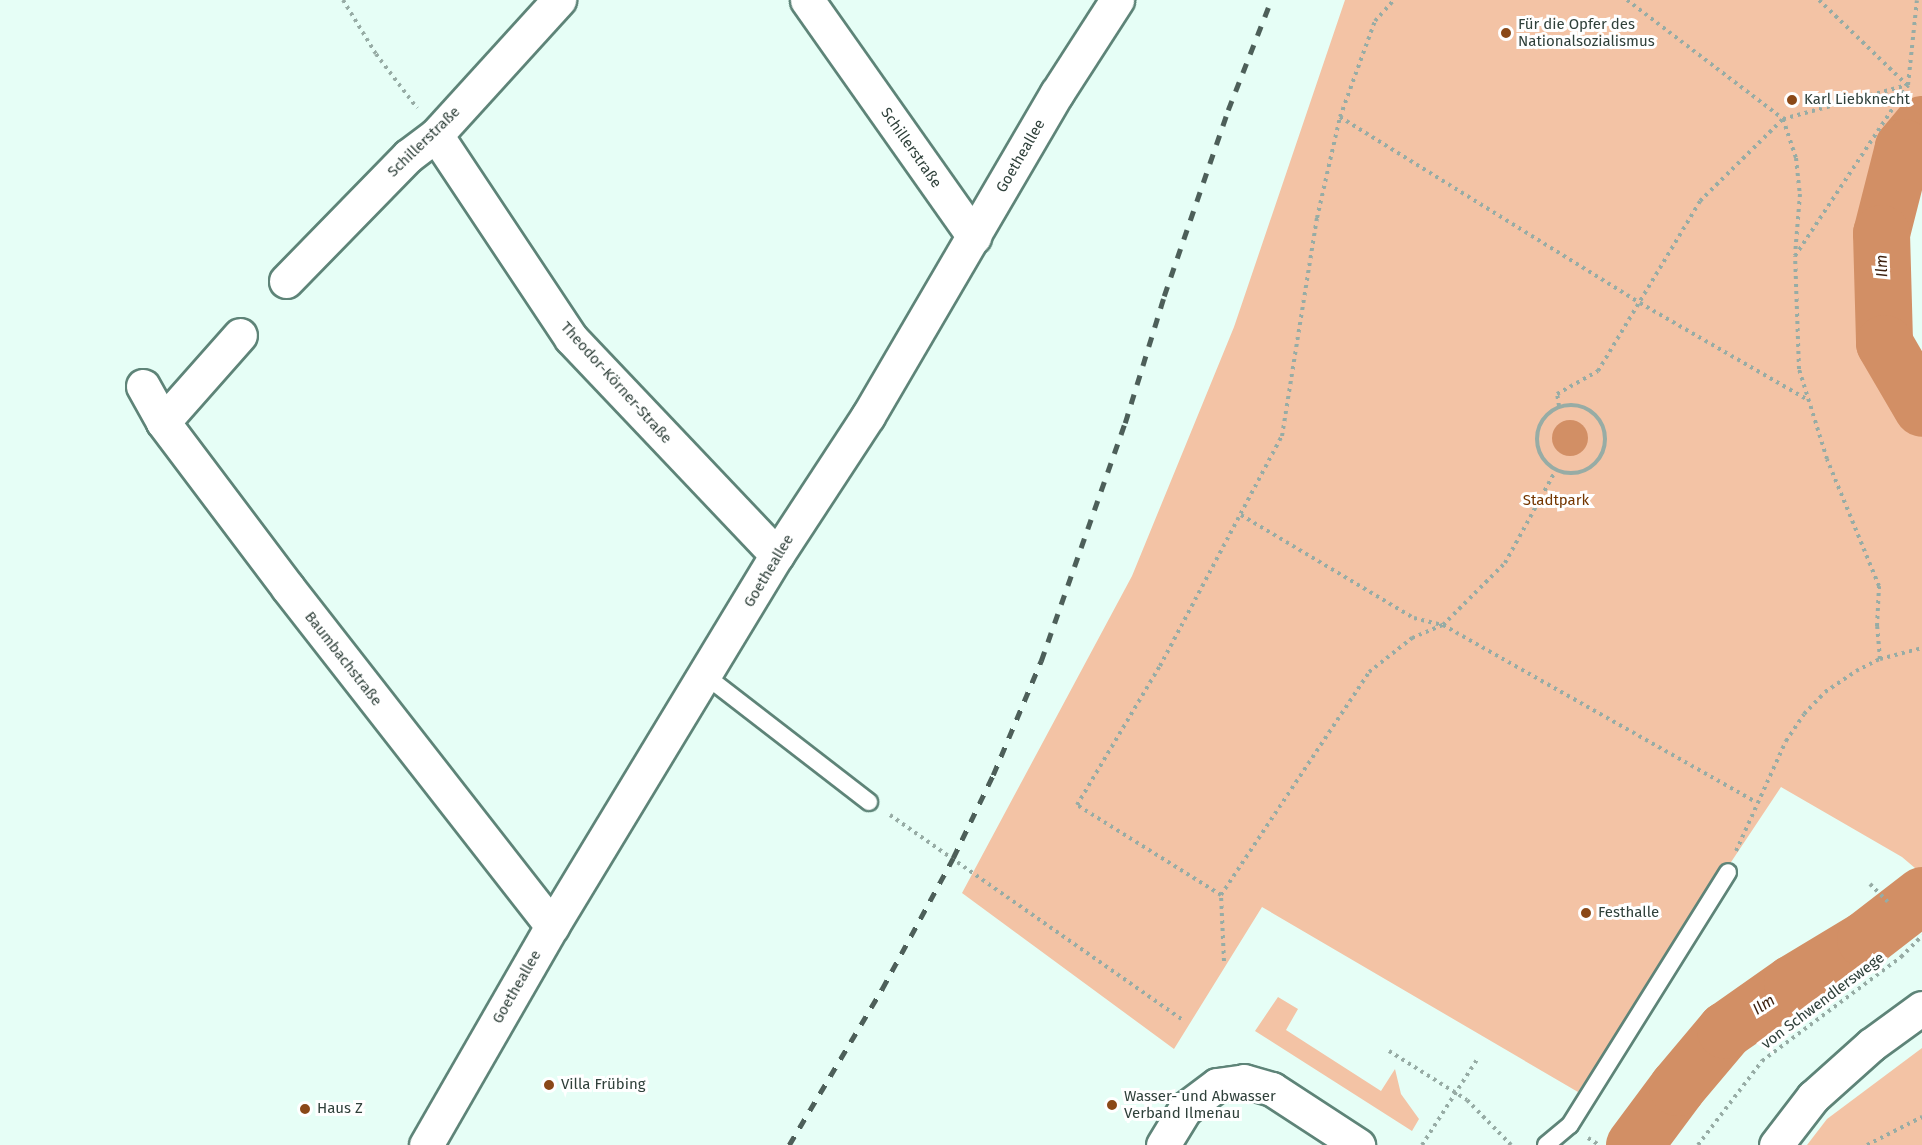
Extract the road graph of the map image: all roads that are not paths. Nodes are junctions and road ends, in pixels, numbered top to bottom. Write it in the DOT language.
graph roads {
  1 [pos="559,0"];
  2 [pos="807,0"];
  3 [pos="1117,0"];
  4 [pos="436,135"];
  5 [pos="974,237"];
  6 [pos="286,281"];
  7 [pos="240,335"];
  8 [pos="143,386"];
  9 [pos="163,422"];
  10 [pos="777,555"];
  11 [pos="706,676"];
  12 [pos="869,802"];
  13 [pos="1728,872"];
  14 [pos="552,926"];
  15 [pos="1922,1008"];
  16 [pos="426,1145"];
  17 [pos="1163,1145"];
  18 [pos="1358,1145"];
  19 [pos="1546,1145"];
  20 [pos="1776,1145"];
  1 -- 4 [label="street, Schillerstraße"];
  2 -- 5 [label="street, Schillerstraße"];
  3 -- 5 [label="street, Goetheallee"];
  4 -- 6 [label="street, Schillerstraße"];
  4 -- 10 [label="street, Theodor-Körner-Straße"];
  5 -- 10 [label="street, Goetheallee"];
  7 -- 9 [label="street"];
  8 -- 9 [label="street, Baumbachstraße"];
  9 -- 14 [label="street, Baumbachstraße"];
  10 -- 11 [label="street, Goetheallee"];
  11 -- 12 [label="lane"];
  11 -- 14 [label="street, Goetheallee"];
  13 -- 19 [label="lane"];
  14 -- 16 [label="street, Goetheallee"];
  15 -- 20 [label="street"];
  17 -- 18 [label="street"];
}
